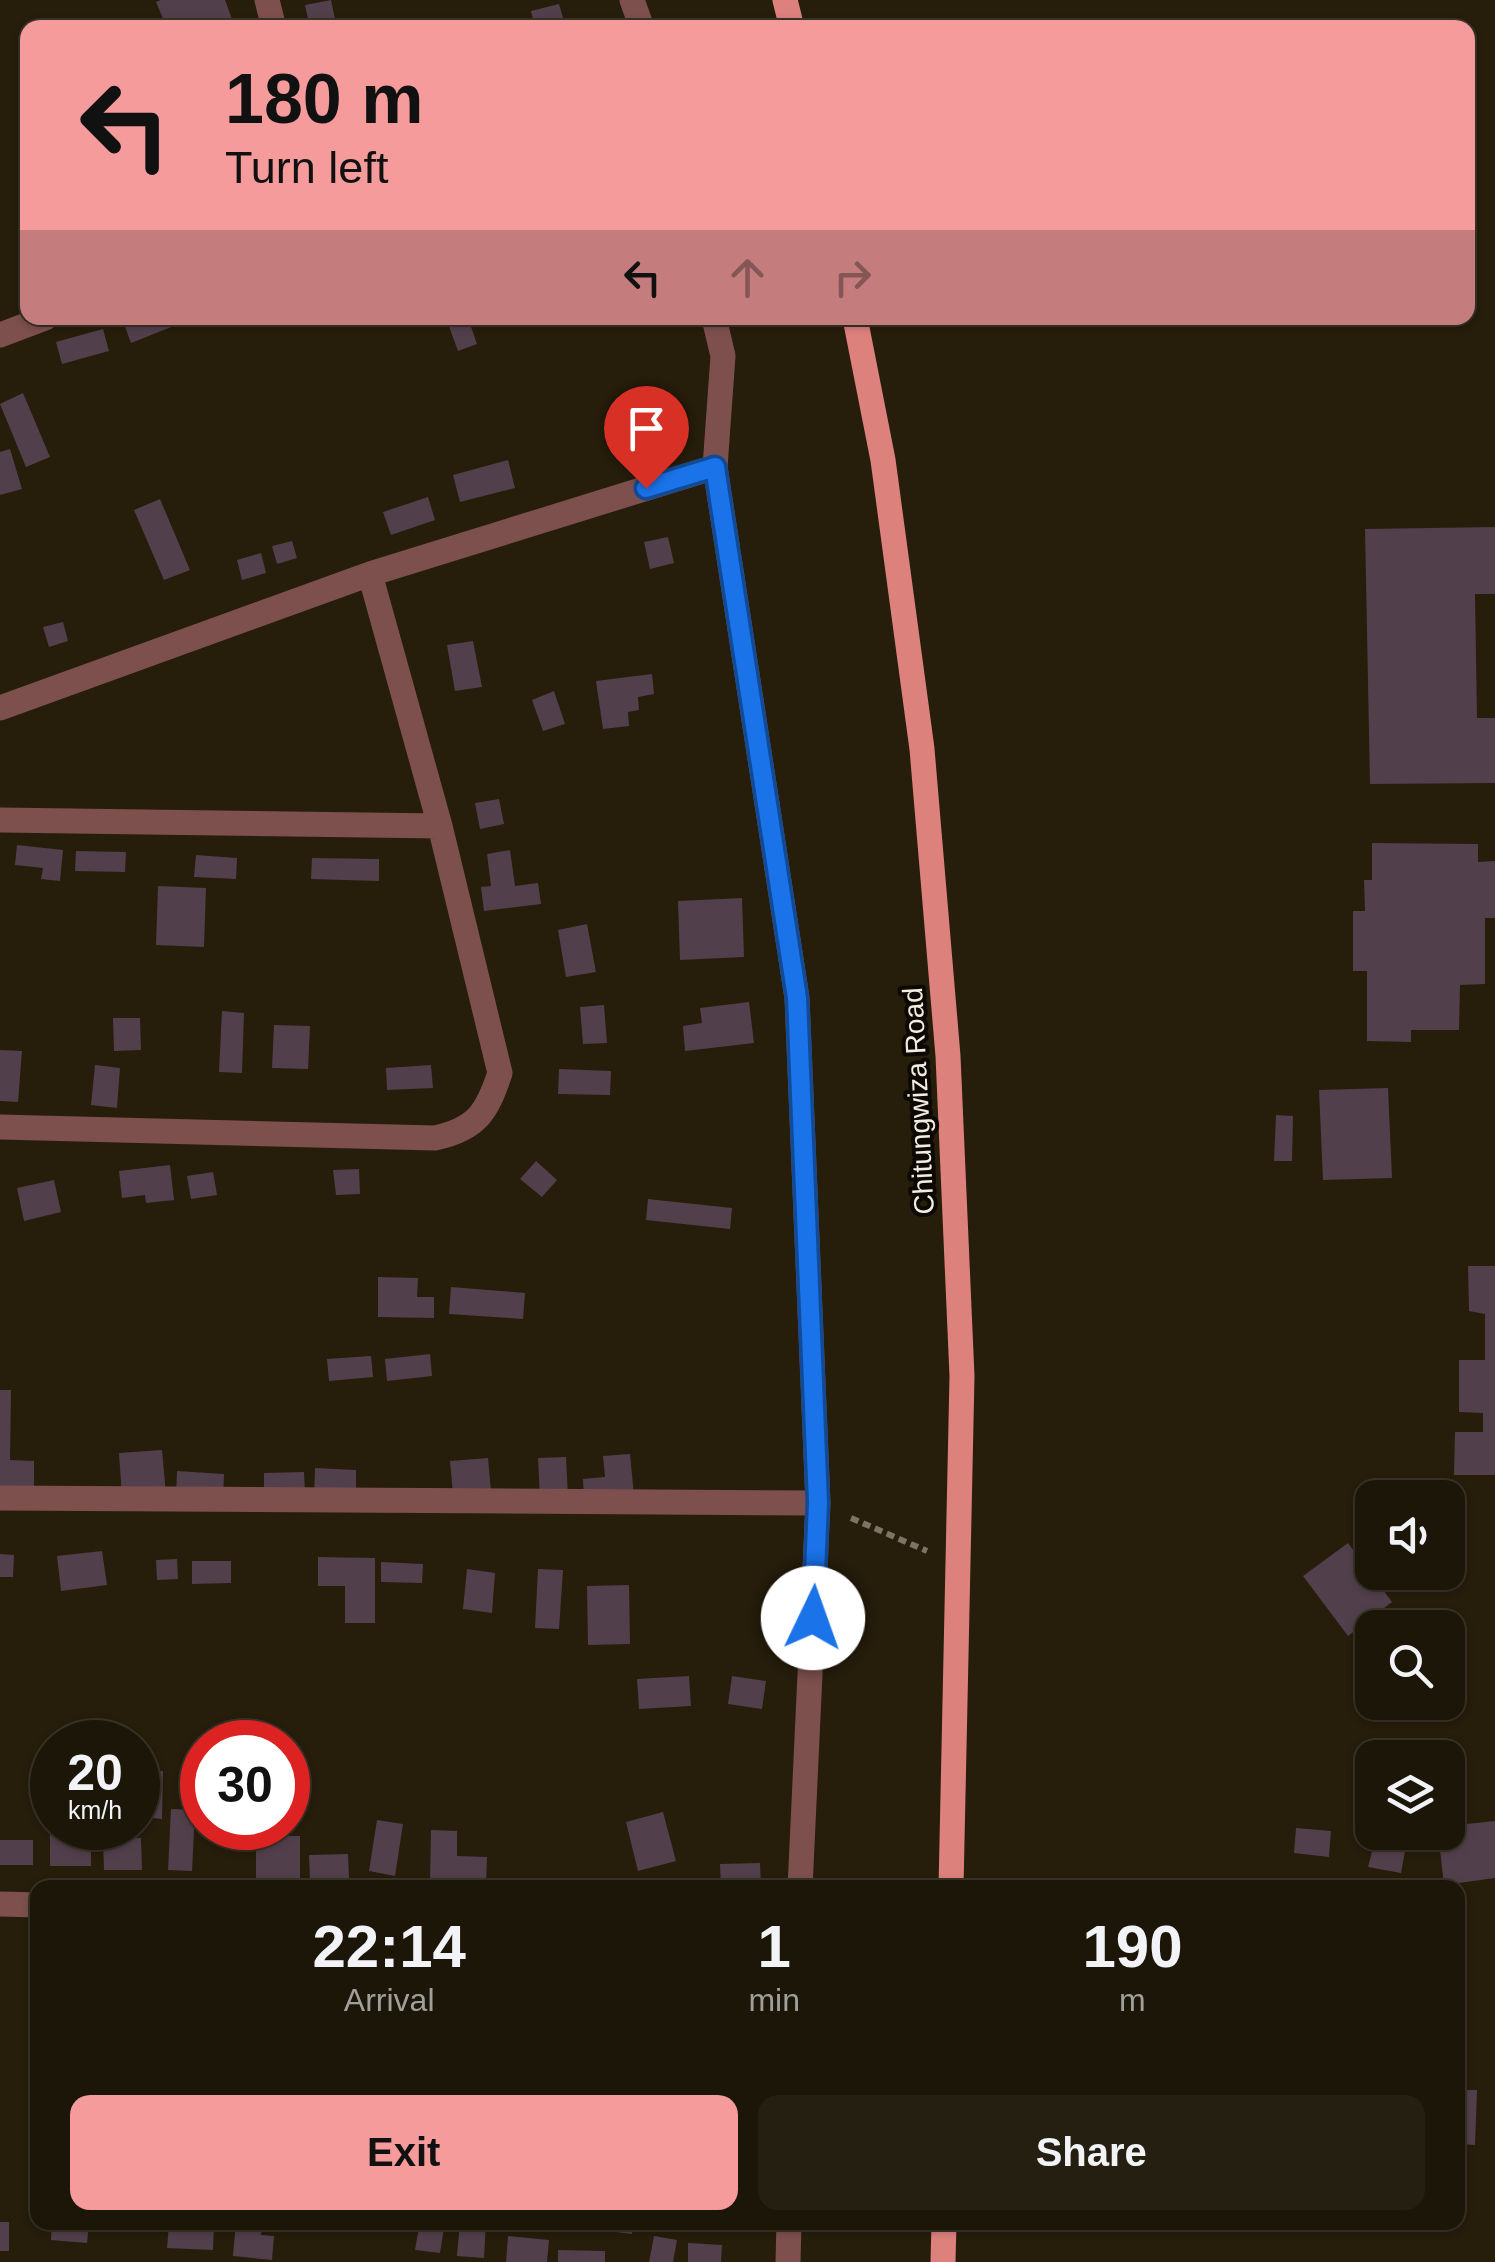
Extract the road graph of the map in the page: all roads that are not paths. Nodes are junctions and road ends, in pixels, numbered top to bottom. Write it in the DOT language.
graph roads {
  1 [pos="26,325"];
  2 [pos="716,325"];
  3 [pos="856,325"];
  4 [pos="0,335"];
  5 [pos="715,467"];
  6 [pos="370,574"];
  7 [pos="0,708"];
  8 [pos="0,820"];
  9 [pos="440,826"];
  10 [pos="0,1127"];
  11 [pos="0,1498"];
  12 [pos="818,1503"];
  13 [pos="800,1880"];
  14 [pos="951,1880"];
  15 [pos="0,1904"];
  16 [pos="30,1905"];
  17 [pos="790,2230"];
  18 [pos="944,2230"];
  19 [pos="788,2262"];
  20 [pos="943,2262"];
  1 -- 4 [label="street"];
  2 -- 5 [label="street"];
  3 -- 14 [label="main road, Chitungwiza Road"];
  5 -- 6 [label="street"];
  5 -- 12 [label="street"];
  6 -- 7 [label="street"];
  6 -- 9 [label="street"];
  8 -- 9 [label="street"];
  9 -- 10 [label="street"];
  11 -- 12 [label="street"];
  12 -- 13 [label="street"];
  15 -- 16 [label="street"];
  17 -- 19 [label="street"];
  18 -- 20 [label="main road"];
}
